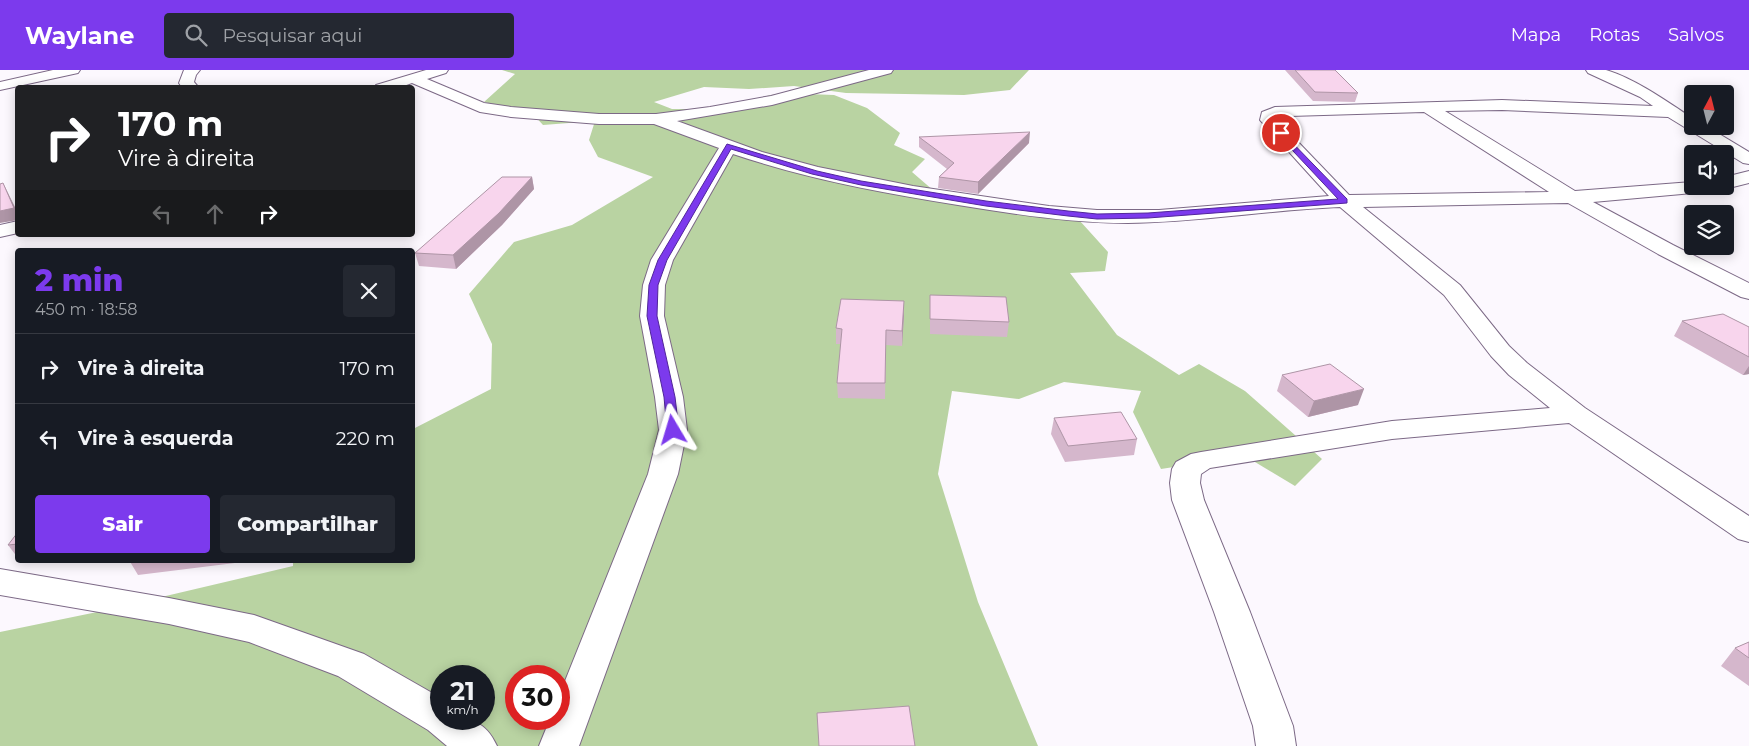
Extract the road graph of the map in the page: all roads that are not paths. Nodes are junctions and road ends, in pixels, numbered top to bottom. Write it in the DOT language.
graph roads {
  1 [pos="73,70"];
  2 [pos="193,70"];
  3 [pos="441,70"];
  4 [pos="886,70"];
  5 [pos="1593,70"];
  6 [pos="412,78"];
  7 [pos="188,85"];
  8 [pos="390,85"];
  9 [pos="0,86"];
  10 [pos="1426,106"];
  11 [pos="1674,112"];
  12 [pos="1684,119"];
  13 [pos="656,120"];
  14 [pos="1708,135"];
  15 [pos="729,146"];
  16 [pos="1749,159"];
  17 [pos="1749,177"];
  18 [pos="1734,181"];
  19 [pos="1684,189"];
  20 [pos="1570,197"];
  21 [pos="1344,201"];
  22 [pos="15,228"];
  23 [pos="0,231"];
  24 [pos="1749,292"];
  25 [pos="1575,414"];
  26 [pos="1749,531"];
  27 [pos="0,582"];
  28 [pos="430,711"];
  29 [pos="457,730"];
  30 [pos="478,746"];
  31 [pos="559,746"];
  32 [pos="1276,746"];
  1 -- 9 [label="street"];
  2 -- 7 [label="street"];
  3 -- 6 [label="street"];
  4 -- 13 [label="street"];
  5 -- 11 [label="street"];
  6 -- 8 [label="street"];
  6 -- 13 [label="street"];
  10 -- 11 [label="street"];
  10 -- 20 [label="street"];
  10 -- 21 [label="street"];
  11 -- 12 [label="street"];
  13 -- 15 [label="street"];
  14 -- 16 [label="street"];
  15 -- 21 [label="street"];
  15 -- 31 [label="street"];
  17 -- 18 [label="street"];
  19 -- 20 [label="street"];
  20 -- 21 [label="street"];
  20 -- 24 [label="street"];
  21 -- 25 [label="street"];
  22 -- 23 [label="street"];
  25 -- 26 [label="street"];
  25 -- 32 [label="street"];
  27 -- 28 [label="street"];
  29 -- 30 [label="street"];
}
